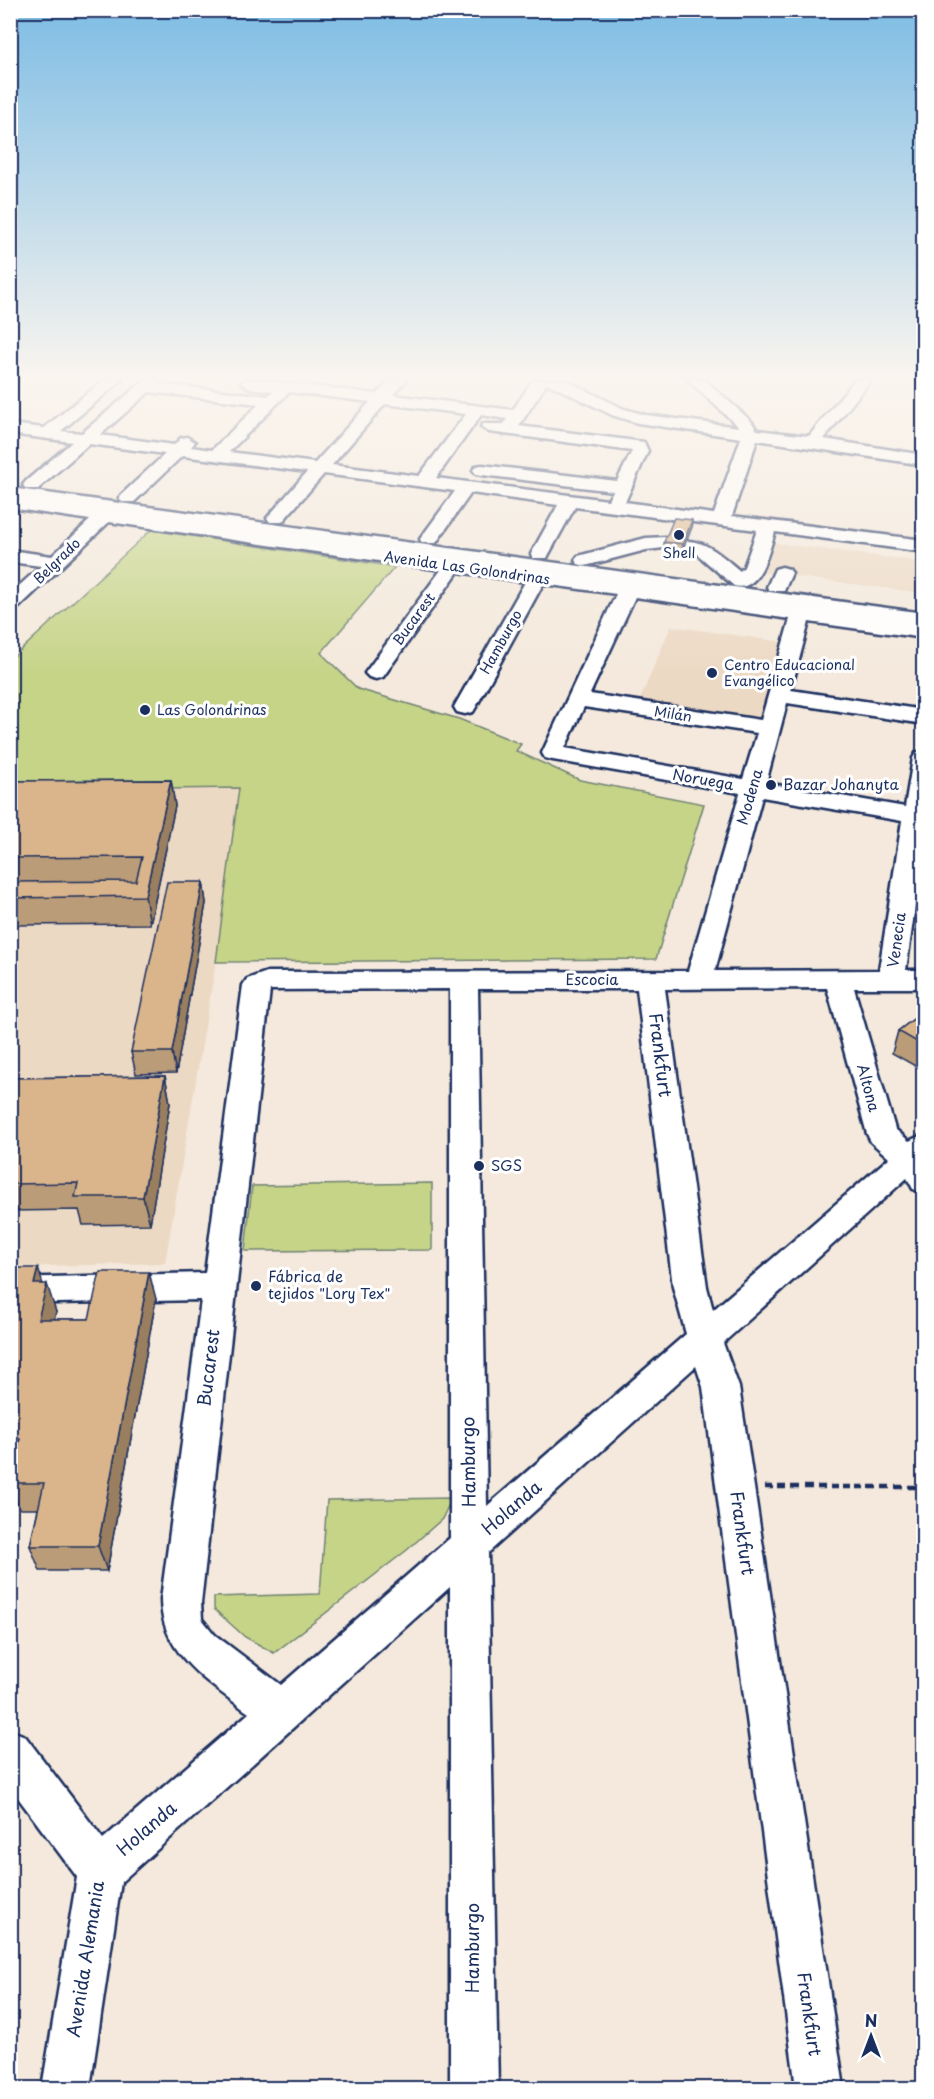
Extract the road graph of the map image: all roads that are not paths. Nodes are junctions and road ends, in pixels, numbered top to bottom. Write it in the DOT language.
graph roads {
  1 [pos="40,478"];
  2 [pos="149,478"];
  3 [pos="312,478"];
  4 [pos="392,478"];
  5 [pos="427,478"];
  6 [pos="550,478"];
  7 [pos="627,478"];
  8 [pos="736,478"];
  9 [pos="10,482"];
  10 [pos="424,482"];
  11 [pos="32,485"];
  12 [pos="623,487"];
  13 [pos="466,488"];
  14 [pos="10,494"];
  15 [pos="128,498"];
  16 [pos="569,501"];
  17 [pos="10,503"];
  18 [pos="614,507"];
  19 [pos="104,517"];
  20 [pos="276,518"];
  21 [pos="721,520"];
  22 [pos="768,526"];
  23 [pos="429,539"];
  24 [pos="924,546"];
  25 [pos="540,554"];
  26 [pos="10,556"];
  27 [pos="585,560"];
  28 [pos="56,562"];
  29 [pos="453,566"];
  30 [pos="537,578"];
  31 [pos="741,582"];
  32 [pos="628,590"];
  33 [pos="10,605"];
  34 [pos="924,606"];
  35 [pos="801,615"];
  36 [pos="924,620"];
  37 [pos="924,632"];
  38 [pos="376,673"];
  39 [pos="779,695"];
  40 [pos="577,699"];
  41 [pos="465,707"];
  42 [pos="924,717"];
  43 [pos="769,728"];
  44 [pos="924,758"];
  45 [pos="753,789"];
  46 [pos="919,818"];
  47 [pos="891,979"];
  48 [pos="924,979"];
  49 [pos="650,980"];
  50 [pos="699,980"];
  51 [pos="838,980"];
  52 [pos="464,981"];
  53 [pos="260,982"];
  54 [pos="919,1161"];
  55 [pos="219,1286"];
  56 [pos="10,1291"];
  57 [pos="704,1339"];
  58 [pos="470,1545"];
  59 [pos="281,1711"];
  60 [pos="10,1751"];
  61 [pos="100,1871"];
  62 [pos="66,2088"];
  63 [pos="474,2088"];
  64 [pos="820,2088"];
  1 -- 11 [label="street"];
  2 -- 15 [label="street"];
  3 -- 20 [label="street"];
  4 -- 10 [label="street"];
  5 -- 10 [label="street"];
  6 -- 12 [label="street"];
  7 -- 12 [label="street"];
  8 -- 21 [label="street"];
  9 -- 11 [label="main road, Avenida Las Golondrinas"];
  10 -- 13 [label="street"];
  11 -- 15 [label="main road, Avenida Las Golondrinas"];
  12 -- 18 [label="street"];
  13 -- 16 [label="street"];
  13 -- 23 [label="street"];
  14 -- 36 [label="main road, Avenida Las Golondrinas"];
  15 -- 20 [label="main road, Avenida Las Golondrinas"];
  16 -- 18 [label="street"];
  16 -- 25 [label="street"];
  17 -- 19 [label="street, Avenida Las Golondrinas"];
  18 -- 21 [label="street"];
  19 -- 28 [label="street, Belgrado"];
  19 -- 29 [label="street, Avenida Las Golondrinas"];
  20 -- 23 [label="main road, Avenida Las Golondrinas"];
  21 -- 22 [label="street"];
  22 -- 24 [label="street"];
  22 -- 31 [label="street"];
  23 -- 25 [label="main road, Avenida Las Golondrinas"];
  25 -- 27 [label="main road, Avenida Las Golondrinas"];
  26 -- 28 [label="street"];
  27 -- 31 [label="main road, Avenida Las Golondrinas"];
  27 -- 31 [label="street"];
  28 -- 33 [label="street, Belgrado"];
  29 -- 30 [label="street, Avenida Las Golondrinas"];
  29 -- 38 [label="street, Bucarest"];
  30 -- 32 [label="street, Avenida Las Golondrinas"];
  30 -- 41 [label="street, Hamburgo"];
  31 -- 34 [label="main road, Avenida Las Golondrinas"];
  32 -- 35 [label="street, Avenida Las Golondrinas"];
  32 -- 40 [label="street"];
  35 -- 37 [label="street, Avenida Las Golondrinas"];
  35 -- 39 [label="street, Modena"];
  39 -- 42 [label="street"];
  39 -- 43 [label="street, Modena"];
  40 -- 43 [label="street, Milán"];
  40 -- 45 [label="street, Noruega"];
  43 -- 45 [label="street, Modena"];
  44 -- 46 [label="street, Venecia"];
  45 -- 46 [label="street, Noruega"];
  45 -- 50 [label="street, Modena"];
  46 -- 47 [label="street, Venecia"];
  47 -- 48 [label="street, Escocia"];
  47 -- 51 [label="street, Escocia"];
  49 -- 50 [label="street, Escocia"];
  49 -- 52 [label="street, Escocia"];
  49 -- 57 [label="street, Frankfurt"];
  50 -- 51 [label="street, Escocia"];
  51 -- 54 [label="street, Altona"];
  52 -- 53 [label="street, Escocia"];
  52 -- 58 [label="street, Hamburgo"];
  53 -- 55 [label="street, Bucarest"];
  54 -- 57 [label="street, Holanda"];
  55 -- 56 [label="street"];
  55 -- 59 [label="street, Bucarest"];
  57 -- 58 [label="street, Holanda"];
  57 -- 64 [label="street, Frankfurt"];
  58 -- 59 [label="street, Holanda"];
  58 -- 63 [label="street, Hamburgo"];
  59 -- 61 [label="street, Holanda"];
  60 -- 61 [label="street, Avenida Alemania"];
  61 -- 62 [label="street, Avenida Alemania"];
}
